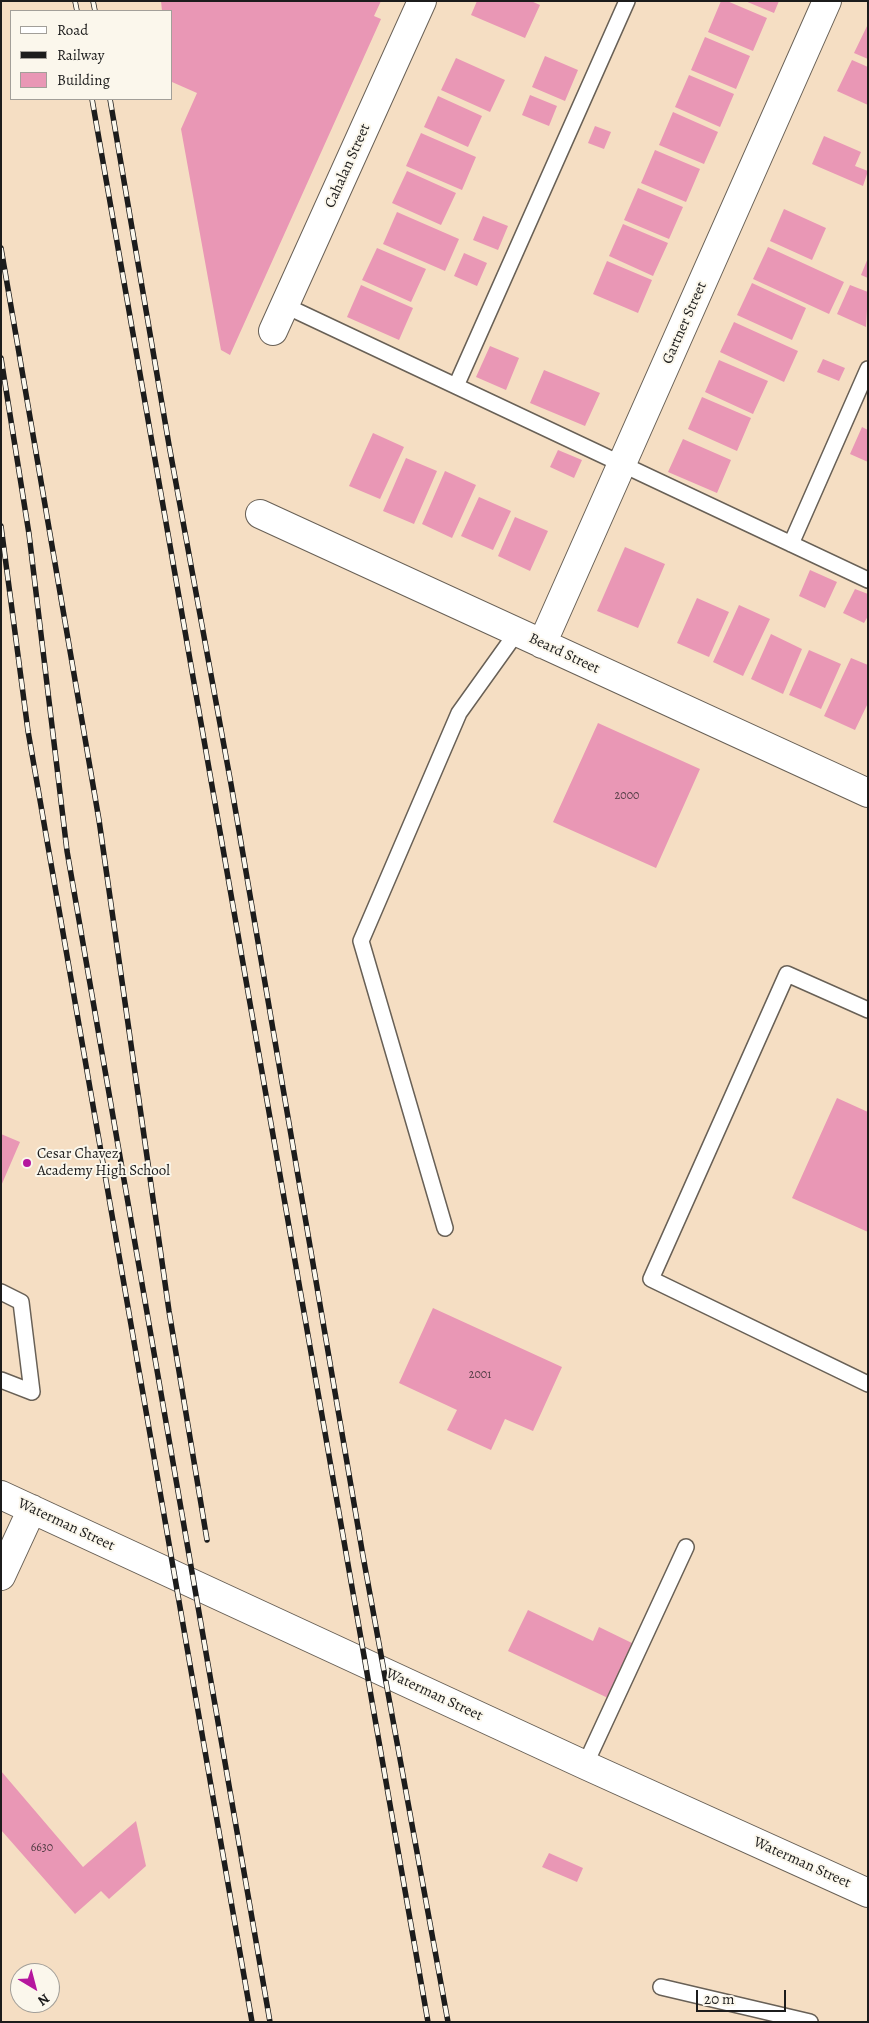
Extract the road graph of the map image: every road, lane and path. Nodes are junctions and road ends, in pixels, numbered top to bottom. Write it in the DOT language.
graph roads {
  1 [pos="422,1"];
  2 [pos="628,1"];
  3 [pos="827,1"];
  4 [pos="286,306"];
  5 [pos="273,331"];
  6 [pos="868,368"];
  7 [pos="456,386"];
  8 [pos="622,465"];
  9 [pos="260,514"];
  10 [pos="791,544"];
  11 [pos="868,580"];
  12 [pos="517,632"];
  13 [pos="542,644"];
  14 [pos="868,793"];
  15 [pos="868,1010"];
  16 [pos="445,1228"];
  17 [pos="1,1292"];
  18 [pos="1,1380"];
  19 [pos="868,1384"];
  20 [pos="1,1495"];
  21 [pos="32,1509"];
  22 [pos="686,1547"];
  23 [pos="1,1576"];
  24 [pos="585,1765"];
  25 [pos="868,1893"];
  26 [pos="661,1987"];
  27 [pos="810,2022"];
  1 -- 4 [label="street, Cahalan Street"];
  2 -- 7 [label="lane"];
  3 -- 8 [label="street, Gartner Street"];
  4 -- 5 [label="street, Cahalan Street"];
  4 -- 7 [label="lane"];
  6 -- 10 [label="lane"];
  7 -- 8 [label="lane"];
  8 -- 10 [label="lane"];
  8 -- 13 [label="street, Gartner Street"];
  9 -- 12 [label="street, Beard Street"];
  10 -- 11 [label="lane"];
  12 -- 13 [label="street, Beard Street"];
  12 -- 16 [label="lane"];
  13 -- 14 [label="street, Beard Street"];
  15 -- 19 [label="lane"];
  17 -- 18 [label="lane"];
  20 -- 21 [label="street, Waterman Street"];
  21 -- 23 [label="street"];
  21 -- 24 [label="street, Waterman Street"];
  22 -- 24 [label="lane"];
  24 -- 25 [label="street, Waterman Street"];
  26 -- 27 [label="lane"];
}
